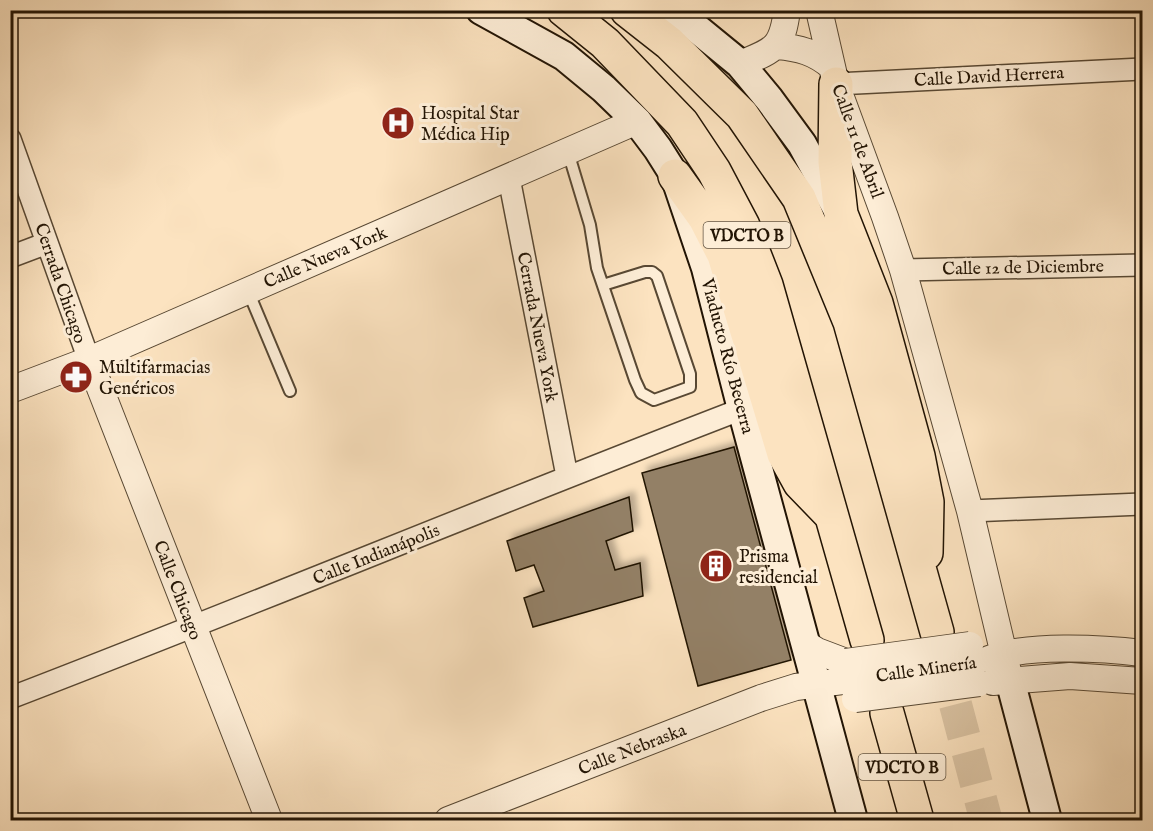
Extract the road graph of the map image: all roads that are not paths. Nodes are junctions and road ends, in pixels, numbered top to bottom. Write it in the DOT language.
graph roads {
  1 [pos="481,10"];
  2 [pos="564,10"];
  3 [pos="627,10"];
  4 [pos="674,10"];
  5 [pos="787,10"];
  6 [pos="819,10"];
  7 [pos="777,46"];
  8 [pos="740,64"];
  9 [pos="1143,69"];
  10 [pos="834,75"];
  11 [pos="637,121"];
  12 [pos="10,139"];
  13 [pos="568,151"];
  14 [pos="675,176"];
  15 [pos="508,178"];
  16 [pos="18,185"];
  17 [pos="841,214"];
  18 [pos="47,243"];
  19 [pos="10,257"];
  20 [pos="1143,265"];
  21 [pos="903,270"];
  22 [pos="603,285"];
  23 [pos="248,290"];
  24 [pos="89,360"];
  25 [pos="10,390"];
  26 [pos="290,391"];
  27 [pos="742,409"];
  28 [pos="567,476"];
  29 [pos="1143,504"];
  30 [pos="970,511"];
  31 [pos="832,516"];
  32 [pos="924,588"];
  33 [pos="996,620"];
  34 [pos="193,628"];
  35 [pos="937,632"];
  36 [pos="806,644"];
  37 [pos="1004,652"];
  38 [pos="1143,652"];
  39 [pos="974,664"];
  40 [pos="854,670"];
  41 [pos="1010,680"];
  42 [pos="1143,681"];
  43 [pos="819,693"];
  44 [pos="10,698"];
  45 [pos="887,713"];
  46 [pos="269,820"];
  47 [pos="448,820"];
  48 [pos="853,820"];
  49 [pos="917,820"];
  50 [pos="1047,820"];
  1 -- 11 [label="main road, Viaducto Río Becerra"];
  2 -- 31 [label="highway, VDCTO B"];
  3 -- 32 [label="highway, VDCTO B"];
  4 -- 8 [label="main road"];
  5 -- 7 [label="street"];
  6 -- 10 [label="street, Calle 11 de Abril"];
  7 -- 8 [label="street"];
  7 -- 10 [label="street"];
  8 -- 17 [label="main road"];
  9 -- 10 [label="street, Calle David Herrera"];
  10 -- 17 [label="highway"];
  10 -- 21 [label="street, Calle 11 de Abril"];
  11 -- 13 [label="street, Calle Nueva York"];
  11 -- 14 [label="main road, Viaducto Río Becerra"];
  12 -- 16 [label="street, Cerrada Chicago"];
  13 -- 15 [label="street, Calle Nueva York"];
  13 -- 22 [label="lane"];
  14 -- 27 [label="main road, Viaducto Río Becerra"];
  14 -- 31 [label="highway"];
  15 -- 23 [label="street, Calle Nueva York"];
  15 -- 28 [label="street, Cerrada Nueva York"];
  16 -- 18 [label="street, Cerrada Chicago"];
  17 -- 32 [label="highway"];
  18 -- 19 [label="street"];
  18 -- 24 [label="street, Cerrada Chicago"];
  20 -- 21 [label="street, Calle 12 de Diciembre"];
  21 -- 30 [label="street"];
  22 -- 22 [label="lane"];
  23 -- 24 [label="street, Calle Nueva York"];
  23 -- 26 [label="lane"];
  24 -- 25 [label="street, Calle Nueva York"];
  24 -- 34 [label="street, Calle Chicago"];
  27 -- 28 [label="street, Calle Indianápolis"];
  27 -- 36 [label="main road, Viaducto Río Becerra"];
  28 -- 34 [label="street, Calle Indianápolis"];
  29 -- 30 [label="street"];
  30 -- 33 [label="street"];
  31 -- 40 [label="highway, VDCTO B"];
  32 -- 35 [label="highway, VDCTO B"];
  33 -- 37 [label="street"];
  33 -- 39 [label="street"];
  34 -- 44 [label="street, Calle Indianápolis"];
  34 -- 46 [label="street, Calle Chicago"];
  36 -- 40 [label="street"];
  36 -- 43 [label="main road, Viaducto Río Becerra"];
  37 -- 38 [label="street, Calle Minería"];
  37 -- 39 [label="street, Calle Minería"];
  37 -- 41 [label="street"];
  39 -- 40 [label="street, Calle Minería, bridge"];
  39 -- 41 [label="street, Calle Minería"];
  40 -- 43 [label="street, Calle Minería"];
  41 -- 42 [label="street, Calle Minería"];
  41 -- 50 [label="main road"];
  43 -- 47 [label="street, Calle Nebraska"];
  43 -- 48 [label="main road, Viaducto Río Becerra"];
  45 -- 49 [label="highway, VDCTO B"];
}
